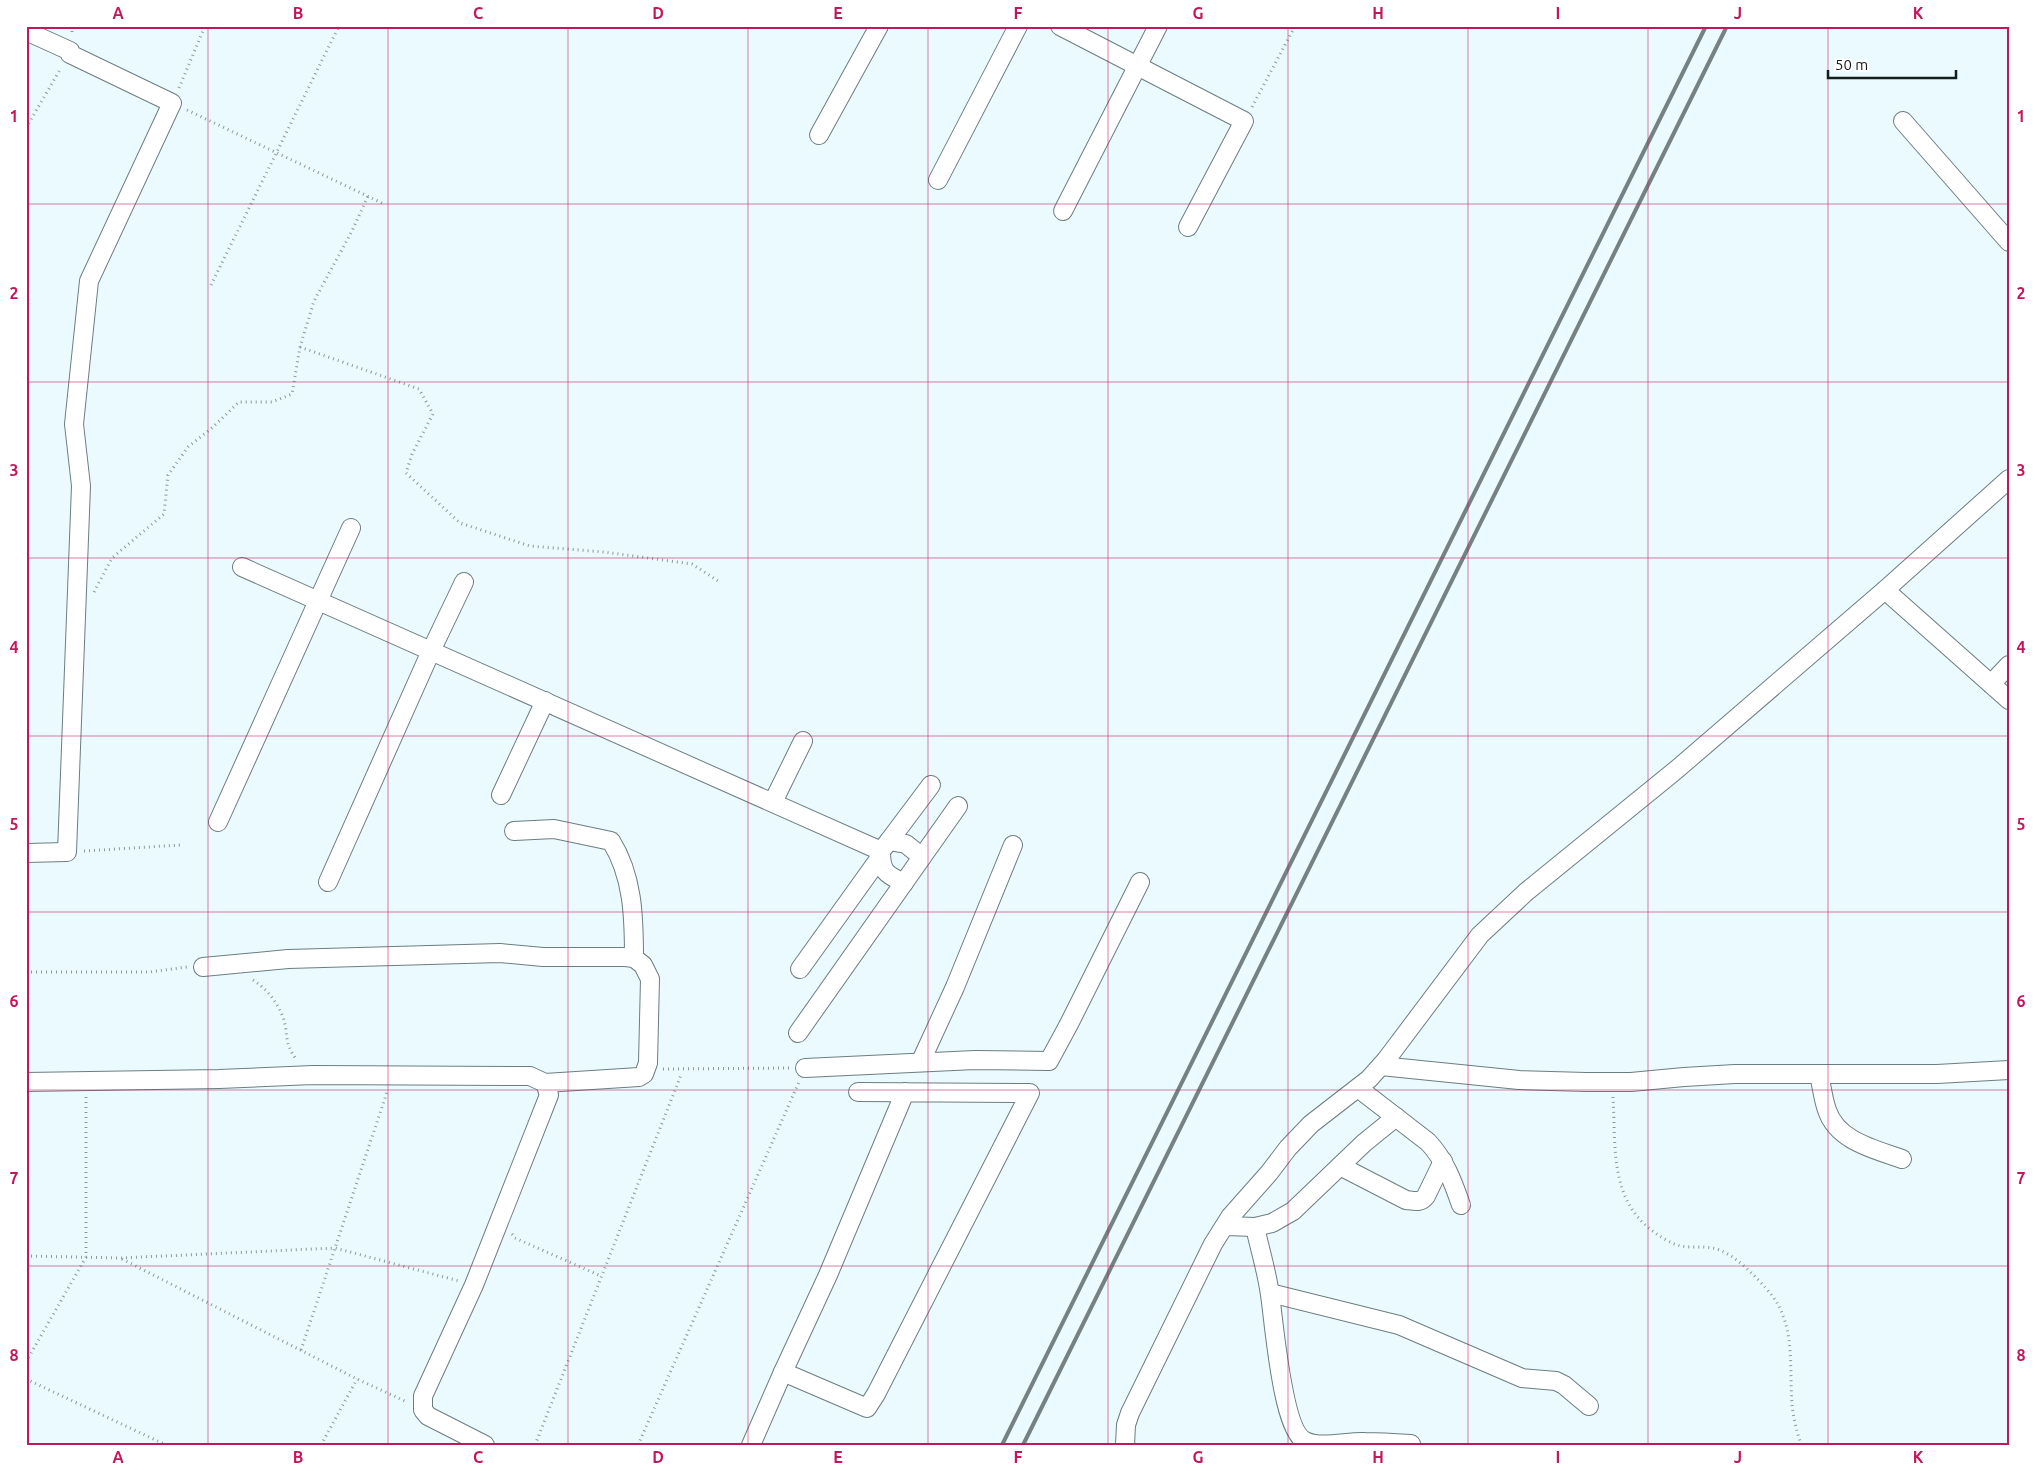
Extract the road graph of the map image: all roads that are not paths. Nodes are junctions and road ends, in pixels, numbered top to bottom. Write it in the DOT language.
graph roads {
  1 [pos="879,26"];
  2 [pos="1018,26"];
  3 [pos="1060,26"];
  4 [pos="1158,26"];
  5 [pos="26,32"];
  6 [pos="1138,66"];
  7 [pos="1903,121"];
  8 [pos="820,135"];
  9 [pos="938,180"];
  10 [pos="1063,211"];
  11 [pos="1188,228"];
  12 [pos="2009,242"];
  13 [pos="2009,479"];
  14 [pos="351,528"];
  15 [pos="242,567"];
  16 [pos="464,582"];
  17 [pos="1885,590"];
  18 [pos="317,600"];
  19 [pos="431,651"];
  20 [pos="2009,665"];
  21 [pos="1991,684"];
  22 [pos="2009,700"];
  23 [pos="545,702"];
  24 [pos="803,741"];
  25 [pos="931,785"];
  26 [pos="501,795"];
  27 [pos="773,802"];
  28 [pos="958,806"];
  29 [pos="218,822"];
  30 [pos="514,831"];
  31 [pos="1013,845"];
  32 [pos="884,849"];
  33 [pos="26,853"];
  34 [pos="922,857"];
  35 [pos="328,882"];
  36 [pos="1140,882"];
  37 [pos="904,883"];
  38 [pos="634,958"];
  39 [pos="203,967"];
  40 [pos="800,969"];
  41 [pos="798,1033"];
  42 [pos="921,1061"];
  43 [pos="1381,1066"];
  44 [pos="805,1068"];
  45 [pos="2009,1070"];
  46 [pos="1820,1075"];
  47 [pos="26,1082"];
  48 [pos="545,1083"];
  49 [pos="1358,1088"];
  50 [pos="858,1092"];
  51 [pos="905,1092"];
  52 [pos="1396,1117"];
  53 [pos="1902,1159"];
  54 [pos="1443,1160"];
  55 [pos="1340,1166"];
  56 [pos="1461,1205"];
  57 [pos="1225,1226"];
  58 [pos="1255,1227"];
  59 [pos="1270,1293"];
  60 [pos="783,1372"];
  61 [pos="1589,1406"];
  62 [pos="1411,1444"];
  63 [pos="484,1445"];
  64 [pos="751,1445"];
  65 [pos="1125,1445"];
  1 -- 8 [label="street"];
  2 -- 9 [label="street"];
  3 -- 6 [label="street"];
  4 -- 6 [label="street"];
  5 -- 33 [label="street"];
  6 -- 10 [label="street"];
  6 -- 11 [label="street"];
  7 -- 12 [label="street"];
  13 -- 17 [label="street"];
  14 -- 18 [label="street"];
  15 -- 18 [label="street"];
  16 -- 19 [label="street"];
  17 -- 21 [label="street"];
  17 -- 43 [label="street"];
  18 -- 19 [label="street"];
  18 -- 29 [label="street"];
  19 -- 23 [label="street"];
  19 -- 35 [label="street"];
  20 -- 21 [label="street"];
  21 -- 22 [label="street"];
  23 -- 26 [label="street"];
  23 -- 27 [label="street"];
  24 -- 27 [label="street"];
  25 -- 32 [label="street"];
  27 -- 32 [label="street"];
  28 -- 34 [label="street"];
  30 -- 38 [label="street"];
  31 -- 42 [label="street"];
  32 -- 34 [label="street"];
  32 -- 37 [label="street"];
  32 -- 40 [label="street"];
  34 -- 37 [label="street"];
  36 -- 42 [label="street"];
  37 -- 41 [label="street"];
  38 -- 39 [label="street"];
  38 -- 48 [label="street"];
  42 -- 44 [label="street"];
  43 -- 46 [label="street"];
  43 -- 49 [label="street"];
  45 -- 46 [label="street"];
  46 -- 53 [label="street"];
  47 -- 48 [label="street"];
  48 -- 63 [label="street"];
  49 -- 52 [label="street"];
  49 -- 57 [label="street"];
  50 -- 51 [label="street"];
  51 -- 60 [label="street"];
  51 -- 60 [label="street"];
  52 -- 54 [label="street"];
  52 -- 55 [label="street"];
  54 -- 55 [label="street"];
  54 -- 56 [label="street"];
  55 -- 58 [label="street"];
  57 -- 58 [label="street"];
  57 -- 65 [label="street"];
  58 -- 59 [label="street"];
  59 -- 61 [label="street"];
  59 -- 62 [label="street"];
  60 -- 64 [label="street"];
}
